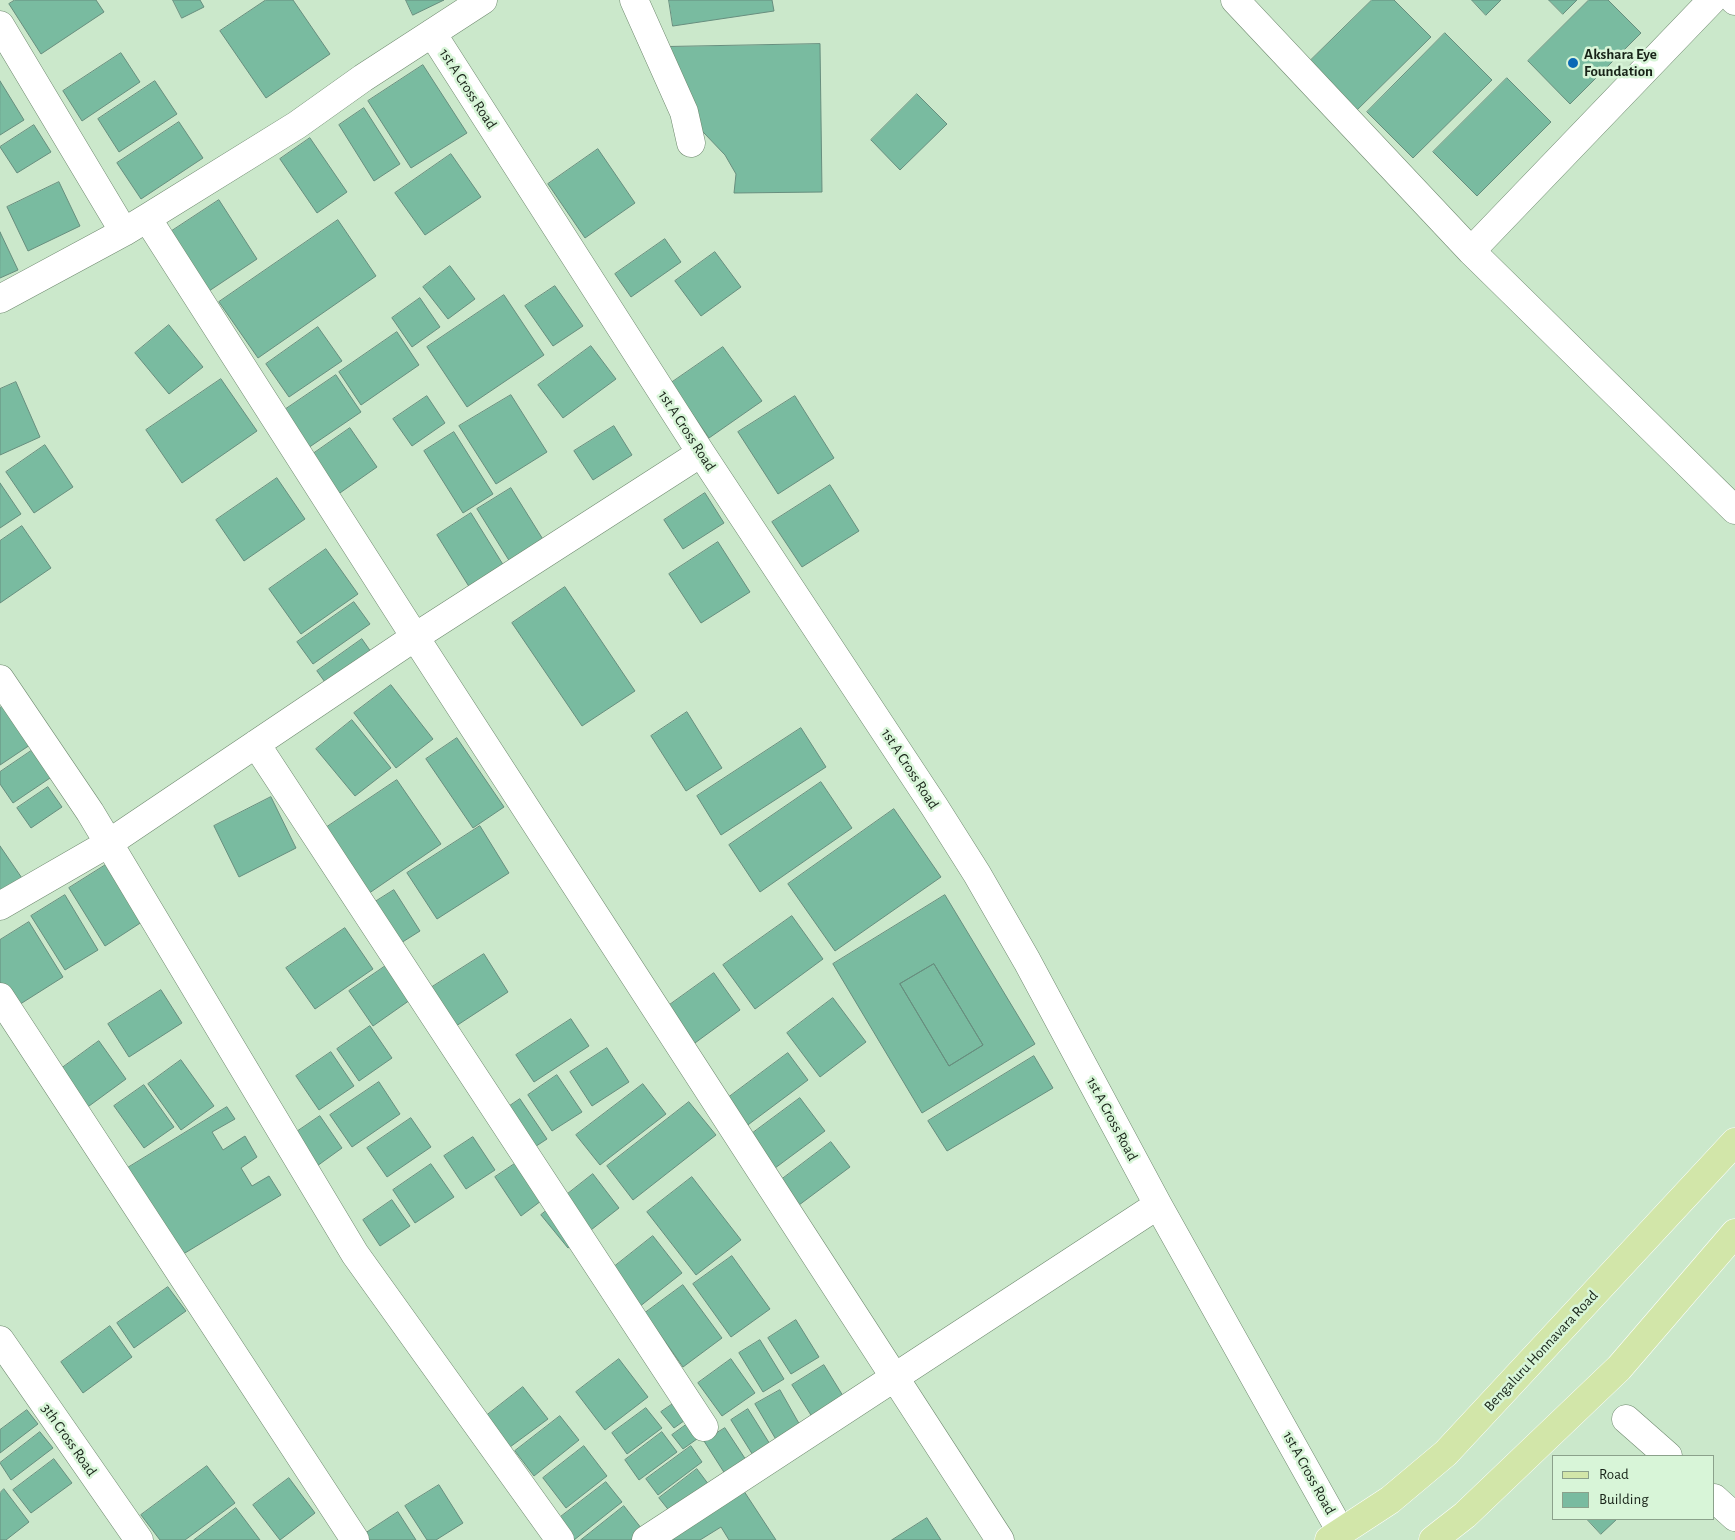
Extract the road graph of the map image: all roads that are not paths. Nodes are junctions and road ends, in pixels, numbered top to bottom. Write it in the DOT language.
graph roads {
  1 [pos="483,0"];
  2 [pos="634,0"];
  3 [pos="1236,0"];
  4 [pos="1712,0"];
  5 [pos="0,25"];
  6 [pos="432,33"];
  7 [pos="691,143"];
  8 [pos="147,218"];
  9 [pos="124,232"];
  10 [pos="1471,251"];
  11 [pos="0,298"];
  12 [pos="701,452"];
  13 [pos="1735,510"];
  14 [pos="415,636"];
  15 [pos="0,679"];
  16 [pos="256,744"];
  17 [pos="109,843"];
  18 [pos="0,906"];
  19 [pos="0,997"];
  20 [pos="1735,1142"];
  21 [pos="1158,1205"];
  22 [pos="1735,1233"];
  23 [pos="0,1340"];
  24 [pos="895,1377"];
  25 [pos="1626,1419"];
  26 [pos="704,1427"];
  27 [pos="1667,1455"];
  28 [pos="1715,1499"];
  29 [pos="1735,1517"];
  30 [pos="1335,1536"];
  31 [pos="1436,1539"];
  32 [pos="139,1540"];
  33 [pos="355,1540"];
  34 [pos="560,1540"];
  35 [pos="646,1540"];
  36 [pos="1000,1540"];
  1 -- 6 [label="street"];
  2 -- 7 [label="street"];
  3 -- 10 [label="street"];
  4 -- 10 [label="street"];
  5 -- 9 [label="street"];
  6 -- 8 [label="street"];
  6 -- 12 [label="street, 1st A Cross Road"];
  8 -- 9 [label="street"];
  8 -- 14 [label="street"];
  9 -- 11 [label="street"];
  10 -- 13 [label="street"];
  12 -- 14 [label="street"];
  12 -- 21 [label="street, 1st A Cross Road"];
  14 -- 16 [label="street"];
  14 -- 24 [label="street"];
  15 -- 17 [label="street"];
  16 -- 17 [label="street"];
  16 -- 26 [label="street"];
  17 -- 18 [label="street"];
  17 -- 34 [label="street"];
  19 -- 33 [label="street"];
  20 -- 30 [label="main road, Bengaluru Honnavara Road"];
  21 -- 24 [label="street"];
  21 -- 30 [label="street, 1st A Cross Road"];
  22 -- 31 [label="main road"];
  23 -- 32 [label="street, 3th Cross Road"];
  24 -- 35 [label="street"];
  24 -- 36 [label="street"];
  25 -- 27 [label="street"];
  28 -- 29 [label="street"];
}
